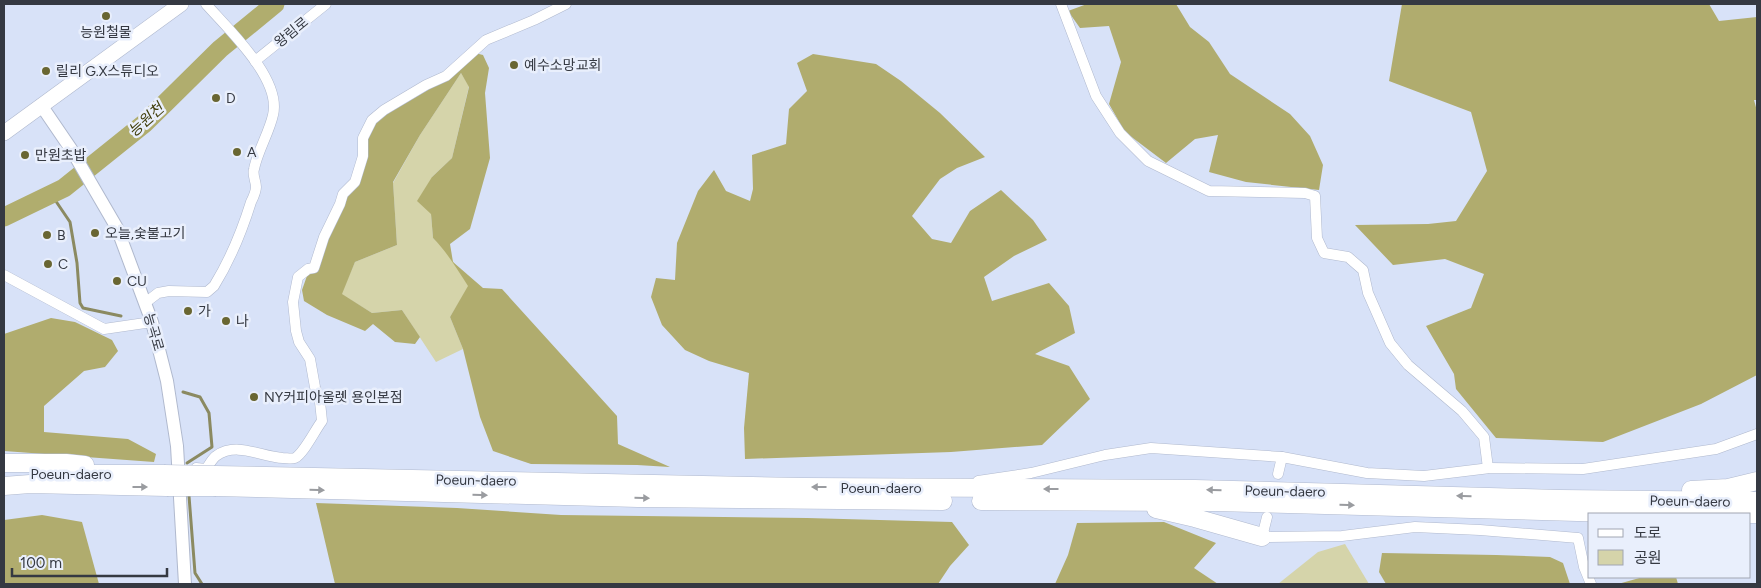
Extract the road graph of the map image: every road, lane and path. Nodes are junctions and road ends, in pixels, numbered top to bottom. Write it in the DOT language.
graph roads {
  1 [pos="181,4"];
  2 [pos="206,4"];
  3 [pos="326,4"];
  4 [pos="566,4"];
  5 [pos="1061,4"];
  6 [pos="254,59"];
  7 [pos="41,105"];
  8 [pos="4,133"];
  9 [pos="4,276"];
  10 [pos="145,303"];
  11 [pos="152,322"];
  12 [pos="1757,434"];
  13 [pos="1282,457"];
  14 [pos="4,462"];
  15 [pos="1488,468"];
  16 [pos="4,474"];
  17 [pos="142,474"];
  18 [pos="1278,474"];
  19 [pos="170,476"];
  20 [pos="215,481"];
  21 [pos="1757,481"];
  22 [pos="4,486"];
  23 [pos="115,487"];
  24 [pos="933,488"];
  25 [pos="4,492"];
  26 [pos="1560,499"];
  27 [pos="1103,502"];
  28 [pos="1757,502"];
  29 [pos="1671,513"];
  30 [pos="1267,516"];
  31 [pos="1262,537"];
  32 [pos="1588,577"];
  33 [pos="185,584"];
  1 -- 7 [label="main road"];
  2 -- 6 [label="street"];
  3 -- 6 [label="street, 왕림로"];
  4 -- 19 [label="street"];
  5 -- 15 [label="street"];
  6 -- 10 [label="street"];
  7 -- 8 [label="main road"];
  7 -- 10 [label="street, 능곡로"];
  9 -- 11 [label="street"];
  10 -- 11 [label="street, 능곡로"];
  11 -- 19 [label="street, 능곡로"];
  12 -- 15 [label="street"];
  13 -- 15 [label="street"];
  13 -- 18 [label="street"];
  13 -- 24 [label="street"];
  14 -- 17 [label="highway"];
  16 -- 17 [label="highway, Poeun-daero"];
  17 -- 19 [label="highway, Poeun-daero"];
  19 -- 20 [label="highway, bridge"];
  23 -- 19 [label="highway, Poeun-daero, one-way"];
  19 -- 33 [label="street, 능곡로"];
  24 -- 20 [label="highway, Poeun-daero, one-way"];
  20 -- 27 [label="highway, Poeun-daero, one-way"];
  21 -- 26 [label="highway"];
  22 -- 23 [label="highway, Poeun-daero"];
  23 -- 25 [label="highway"];
  26 -- 24 [label="highway, Poeun-daero, one-way"];
  26 -- 28 [label="highway, Poeun-daero"];
  27 -- 29 [label="highway, Poeun-daero, one-way"];
  27 -- 31 [label="highway"];
  30 -- 31 [label="street"];
  31 -- 32 [label="street"];
}
